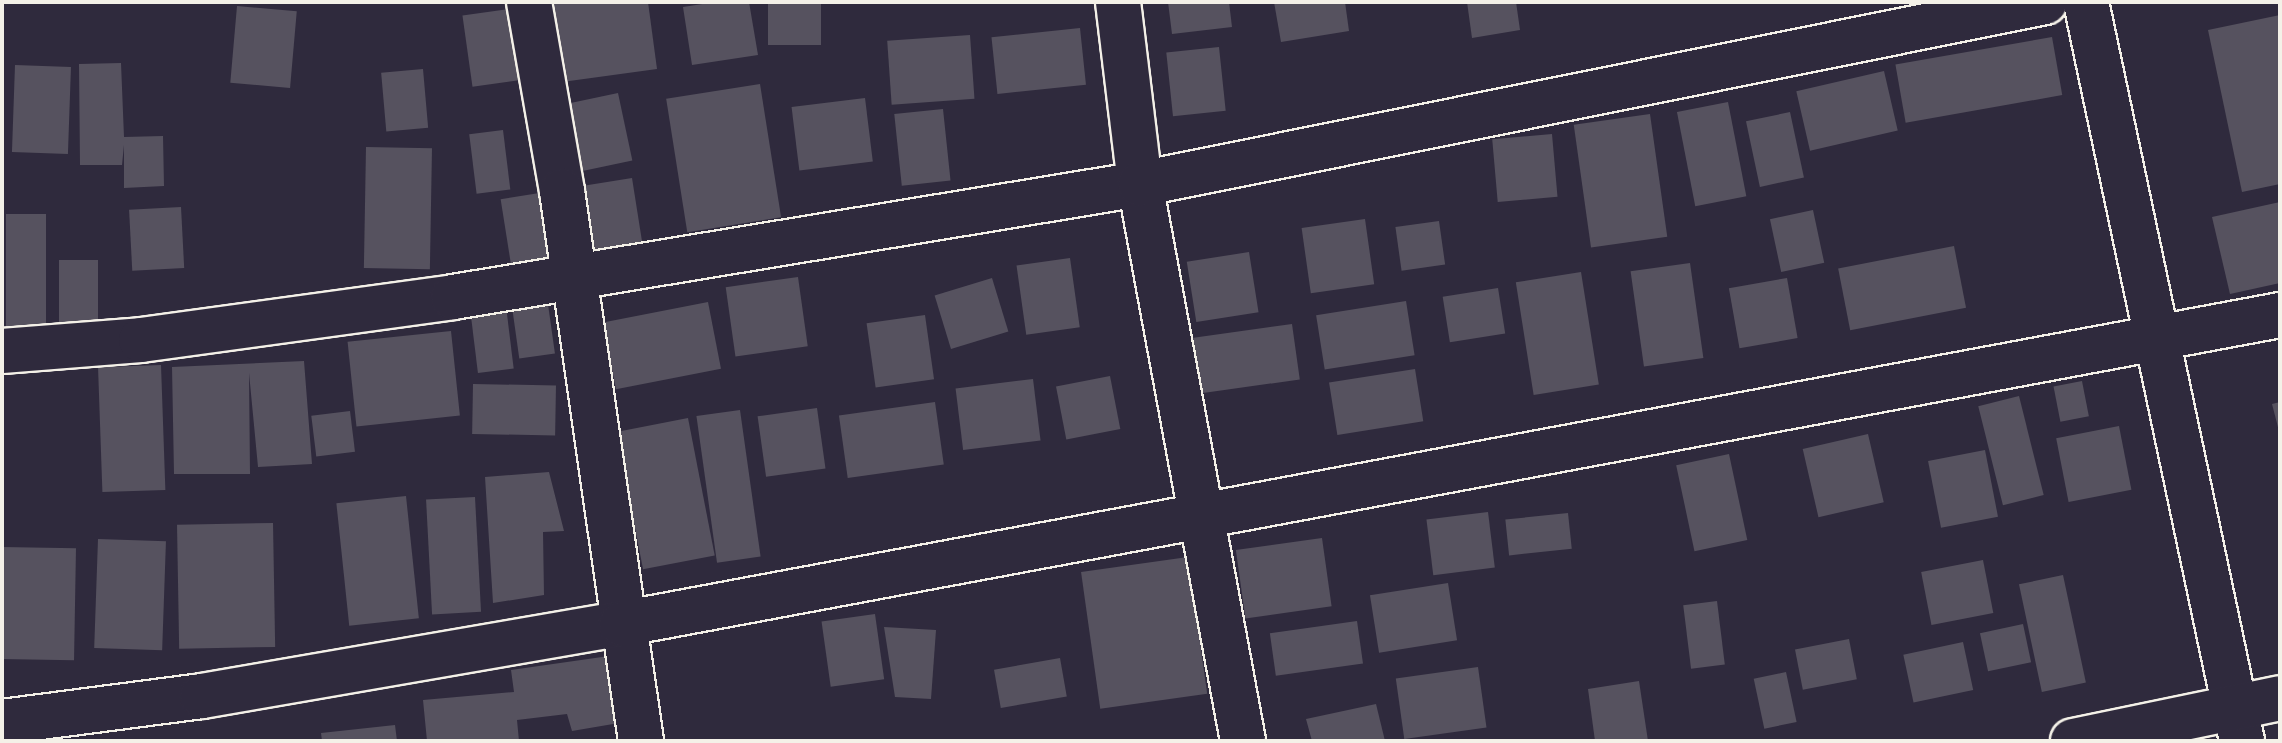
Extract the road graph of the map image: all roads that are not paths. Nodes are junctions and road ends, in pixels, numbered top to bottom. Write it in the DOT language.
graph roads {
  1 [pos="529,2"];
  2 [pos="1118,2"];
  3 [pos="2045,2"];
  4 [pos="2086,2"];
  5 [pos="1140,184"];
  6 [pos="571,279"];
  7 [pos="2280,315"];
  8 [pos="2159,336"];
  9 [pos="2,351"];
  10 [pos="1202,513"];
  11 [pos="621,624"];
  12 [pos="2280,698"];
  13 [pos="2,722"];
  14 [pos="2237,724"];
  15 [pos="641,741"];
  16 [pos="1243,741"];
  17 [pos="2073,741"];
  1 -- 6 [label="street"];
  2 -- 5 [label="street"];
  3 -- 5 [label="street"];
  4 -- 8 [label="street"];
  5 -- 6 [label="street"];
  5 -- 10 [label="street"];
  6 -- 9 [label="street"];
  6 -- 11 [label="street"];
  7 -- 8 [label="street"];
  8 -- 10 [label="street"];
  8 -- 14 [label="street"];
  10 -- 11 [label="street"];
  10 -- 16 [label="street"];
  11 -- 13 [label="street"];
  11 -- 15 [label="street"];
  12 -- 14 [label="street"];
  14 -- 17 [label="street"];
}
